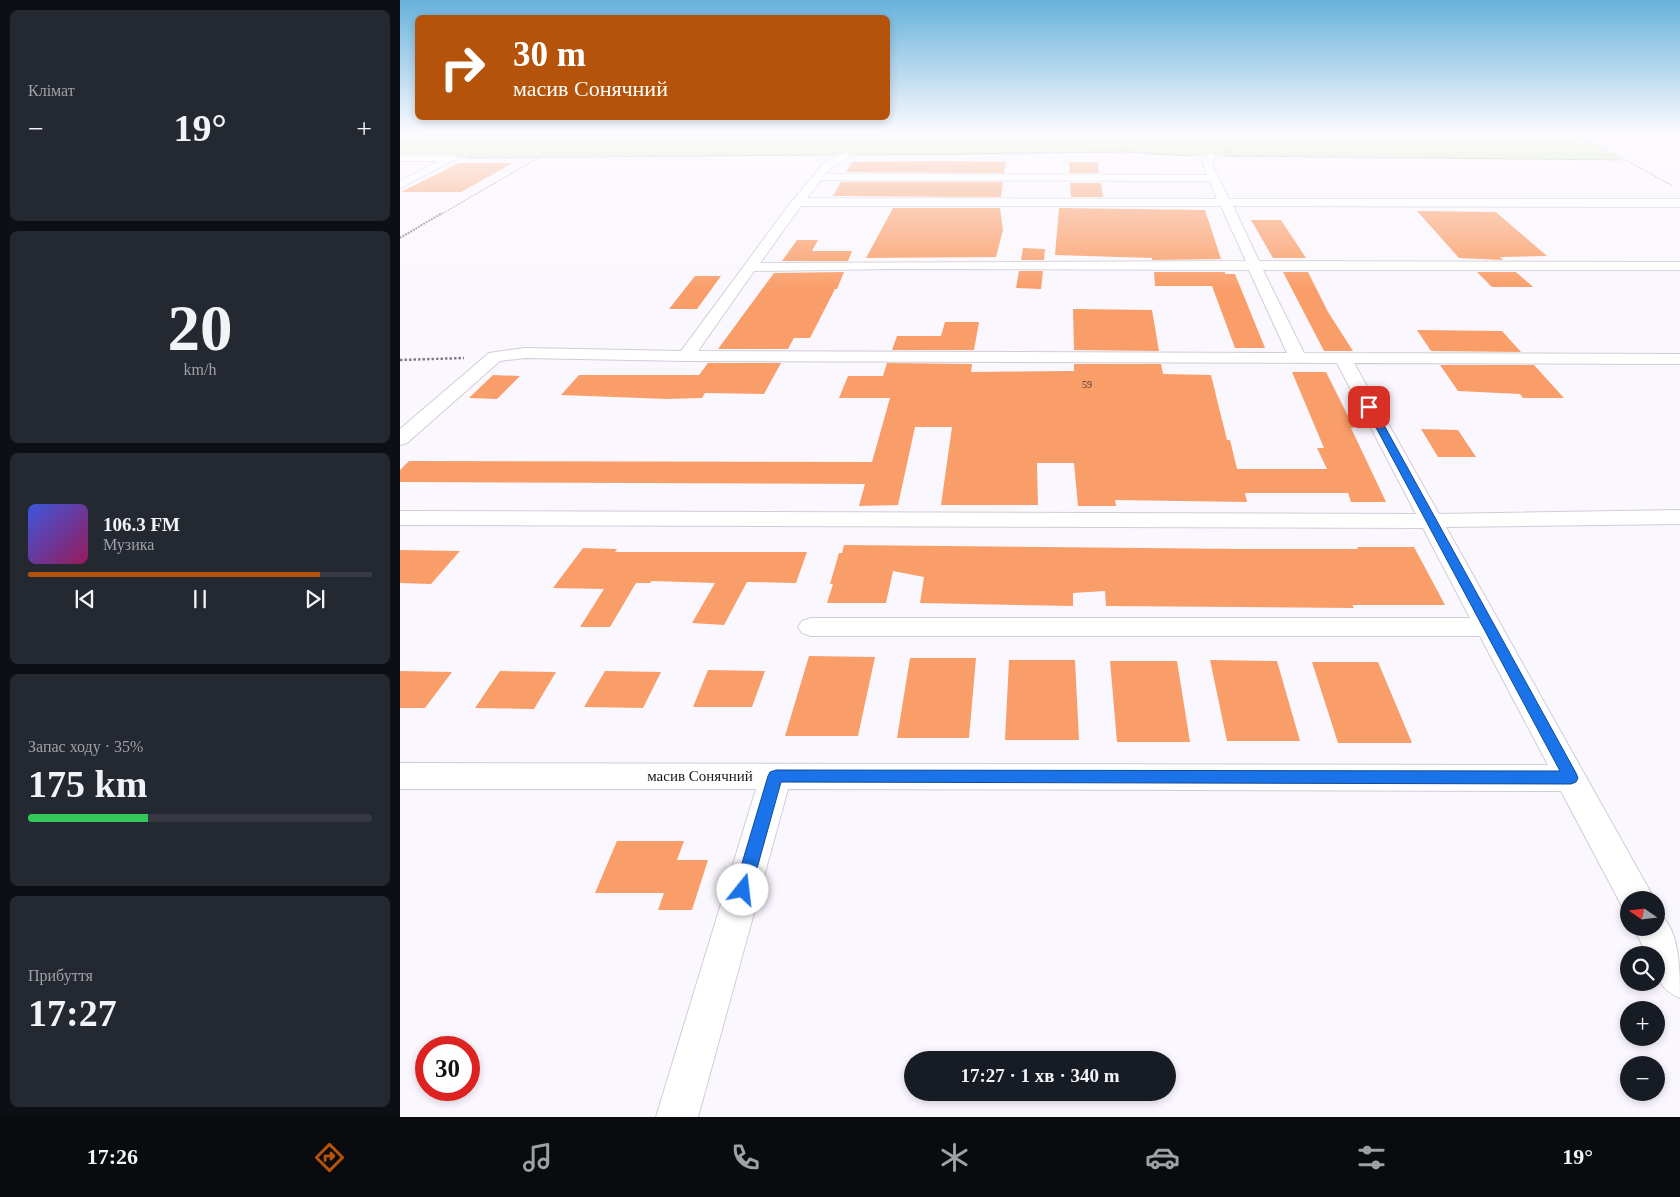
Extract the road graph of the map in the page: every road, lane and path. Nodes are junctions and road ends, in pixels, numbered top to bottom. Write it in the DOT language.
graph roads {
  1 [pos="489,186"];
  2 [pos="812,186"];
  3 [pos="1217,186"];
  4 [pos="800,202"];
  5 [pos="1224,203"];
  6 [pos="1680,204"];
  7 [pos="400,238"];
  8 [pos="1253,266"];
  9 [pos="1680,266"];
  10 [pos="750,267"];
  11 [pos="686,356"];
  12 [pos="495,357"];
  13 [pos="1298,359"];
  14 [pos="1342,359"];
  15 [pos="1680,359"];
  16 [pos="400,360"];
  17 [pos="400,439"];
  18 [pos="1680,517"];
  19 [pos="400,518"];
  20 [pos="1431,521"];
  21 [pos="811,627"];
  22 [pos="1489,627"];
  23 [pos="400,776"];
  24 [pos="776,776"];
  25 [pos="1571,778"];
  26 [pos="1632,891"];
  27 [pos="1656,936"];
  28 [pos="1680,979"];
  29 [pos="677,1117"];
  1 -- 7 [label="path"];
  2 -- 4 [label="street"];
  3 -- 5 [label="street"];
  4 -- 5 [label="street"];
  4 -- 10 [label="street"];
  5 -- 6 [label="street"];
  5 -- 8 [label="street"];
  8 -- 9 [label="street"];
  8 -- 10 [label="street"];
  8 -- 13 [label="street"];
  10 -- 11 [label="street"];
  11 -- 12 [label="street"];
  11 -- 13 [label="street"];
  12 -- 16 [label="path"];
  12 -- 17 [label="street"];
  13 -- 14 [label="street"];
  14 -- 15 [label="street"];
  14 -- 20 [label="street"];
  18 -- 20 [label="street"];
  19 -- 20 [label="street"];
  20 -- 22 [label="street"];
  21 -- 22 [label="street"];
  22 -- 25 [label="street"];
  23 -- 24 [label="street, масив Сонячний"];
  24 -- 25 [label="street, масив Сонячний"];
  24 -- 29 [label="street"];
  25 -- 26 [label="street"];
  27 -- 28 [label="street"];
}
